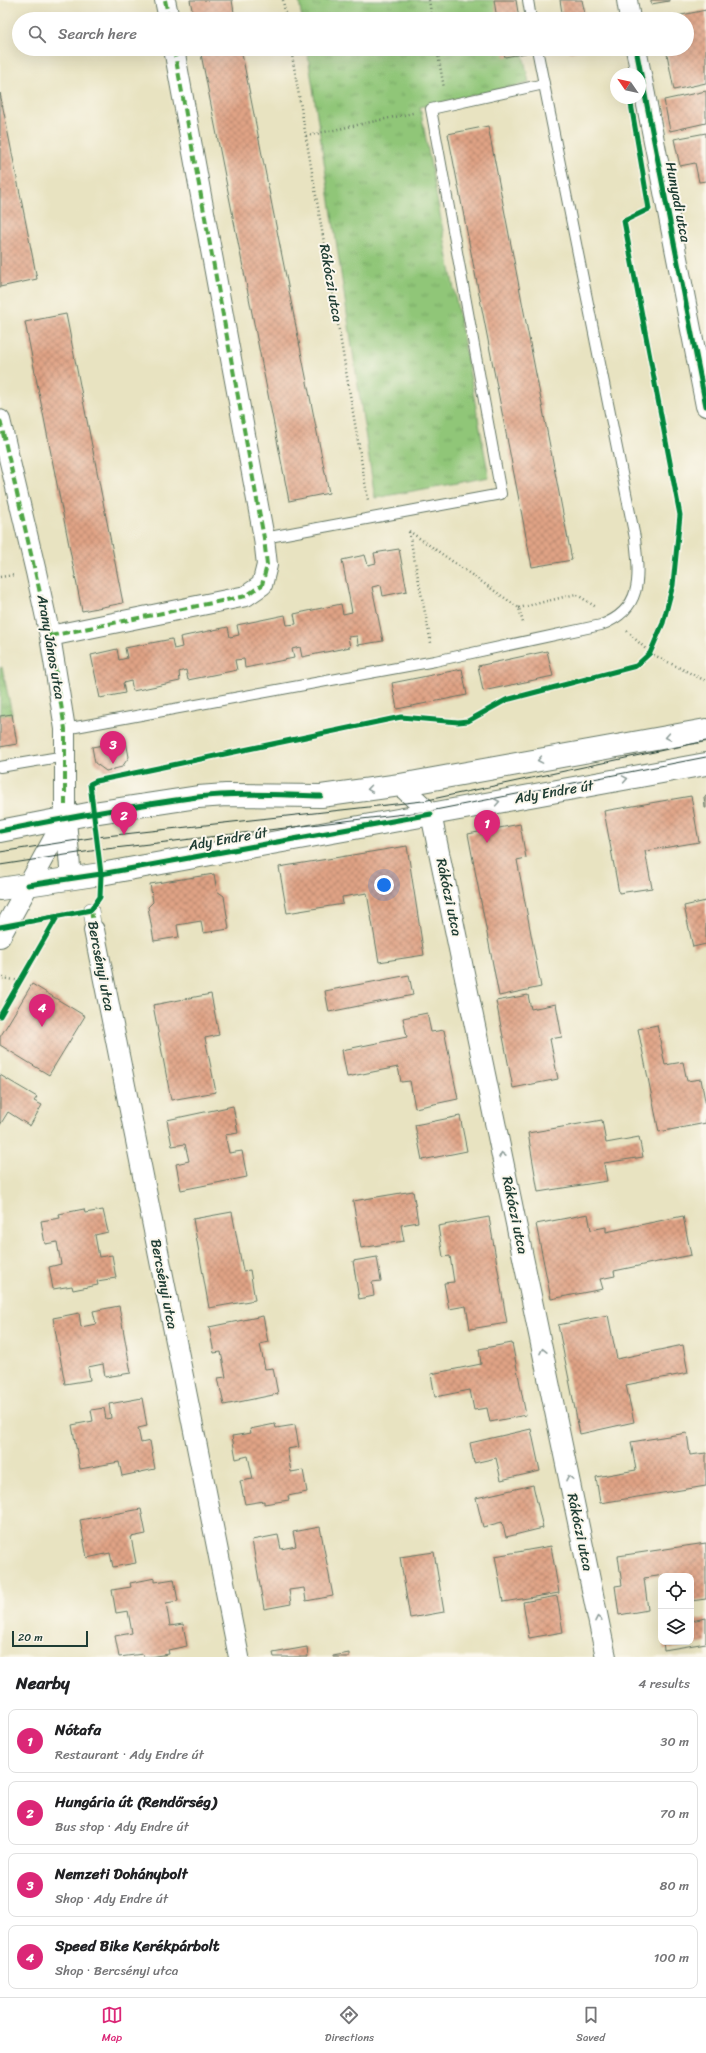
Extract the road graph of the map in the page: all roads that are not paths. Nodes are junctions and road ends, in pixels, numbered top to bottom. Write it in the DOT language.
graph roads {
  1 [pos="165,0"];
  2 [pos="528,0"];
  3 [pos="627,0"];
  4 [pos="168,12"];
  5 [pos="530,12"];
  6 [pos="629,12"];
  7 [pos="175,56"];
  8 [pos="538,56"];
  9 [pos="637,56"];
  10 [pos="544,84"];
  11 [pos="706,406"];
  12 [pos="0,420"];
  13 [pos="264,538"];
  14 [pos="50,636"];
  15 [pos="65,729"];
  16 [pos="706,730"];
  17 [pos="65,756"];
  18 [pos="706,764"];
  19 [pos="0,767"];
  20 [pos="400,785"];
  21 [pos="431,814"];
  22 [pos="65,818"];
  23 [pos="0,831"];
  24 [pos="71,879"];
  25 [pos="9,885"];
  26 [pos="91,910"];
  27 [pos="94,930"];
  28 [pos="3,932"];
  29 [pos="239,1657"];
  30 [pos="606,1657"];
  1 -- 4 [label="street"];
  2 -- 5 [label="lane"];
  3 -- 6 [label="street"];
  7 -- 13 [label="street"];
  8 -- 10 [label="lane"];
  9 -- 11 [label="street, Hunyadi utca"];
  10 -- 13 [label="lane"];
  10 -- 15 [label="lane"];
  12 -- 14 [label="street, Arany János utca"];
  13 -- 14 [label="street"];
  14 -- 15 [label="street, Arany János utca"];
  15 -- 17 [label="street, Arany János utca"];
  16 -- 20 [label="street, one-way"];
  17 -- 19 [label="lane"];
  17 -- 22 [label="street, Arany János utca"];
  21 -- 18 [label="street, Ady Endre út, one-way"];
  20 -- 21 [label="street"];
  20 -- 22 [label="street, one-way"];
  21 -- 24 [label="street, Ady Endre út"];
  30 -- 21 [label="street, Rákóczi utca, one-way"];
  22 -- 23 [label="street"];
  22 -- 24 [label="street, Arany János utca"];
  22 -- 25 [label="street"];
  24 -- 25 [label="street, Ady Endre út"];
  25 -- 28 [label="street"];
  26 -- 27 [label="street, Bercsényi utca"];
  27 -- 29 [label="street, Bercsényi utca"];
}
